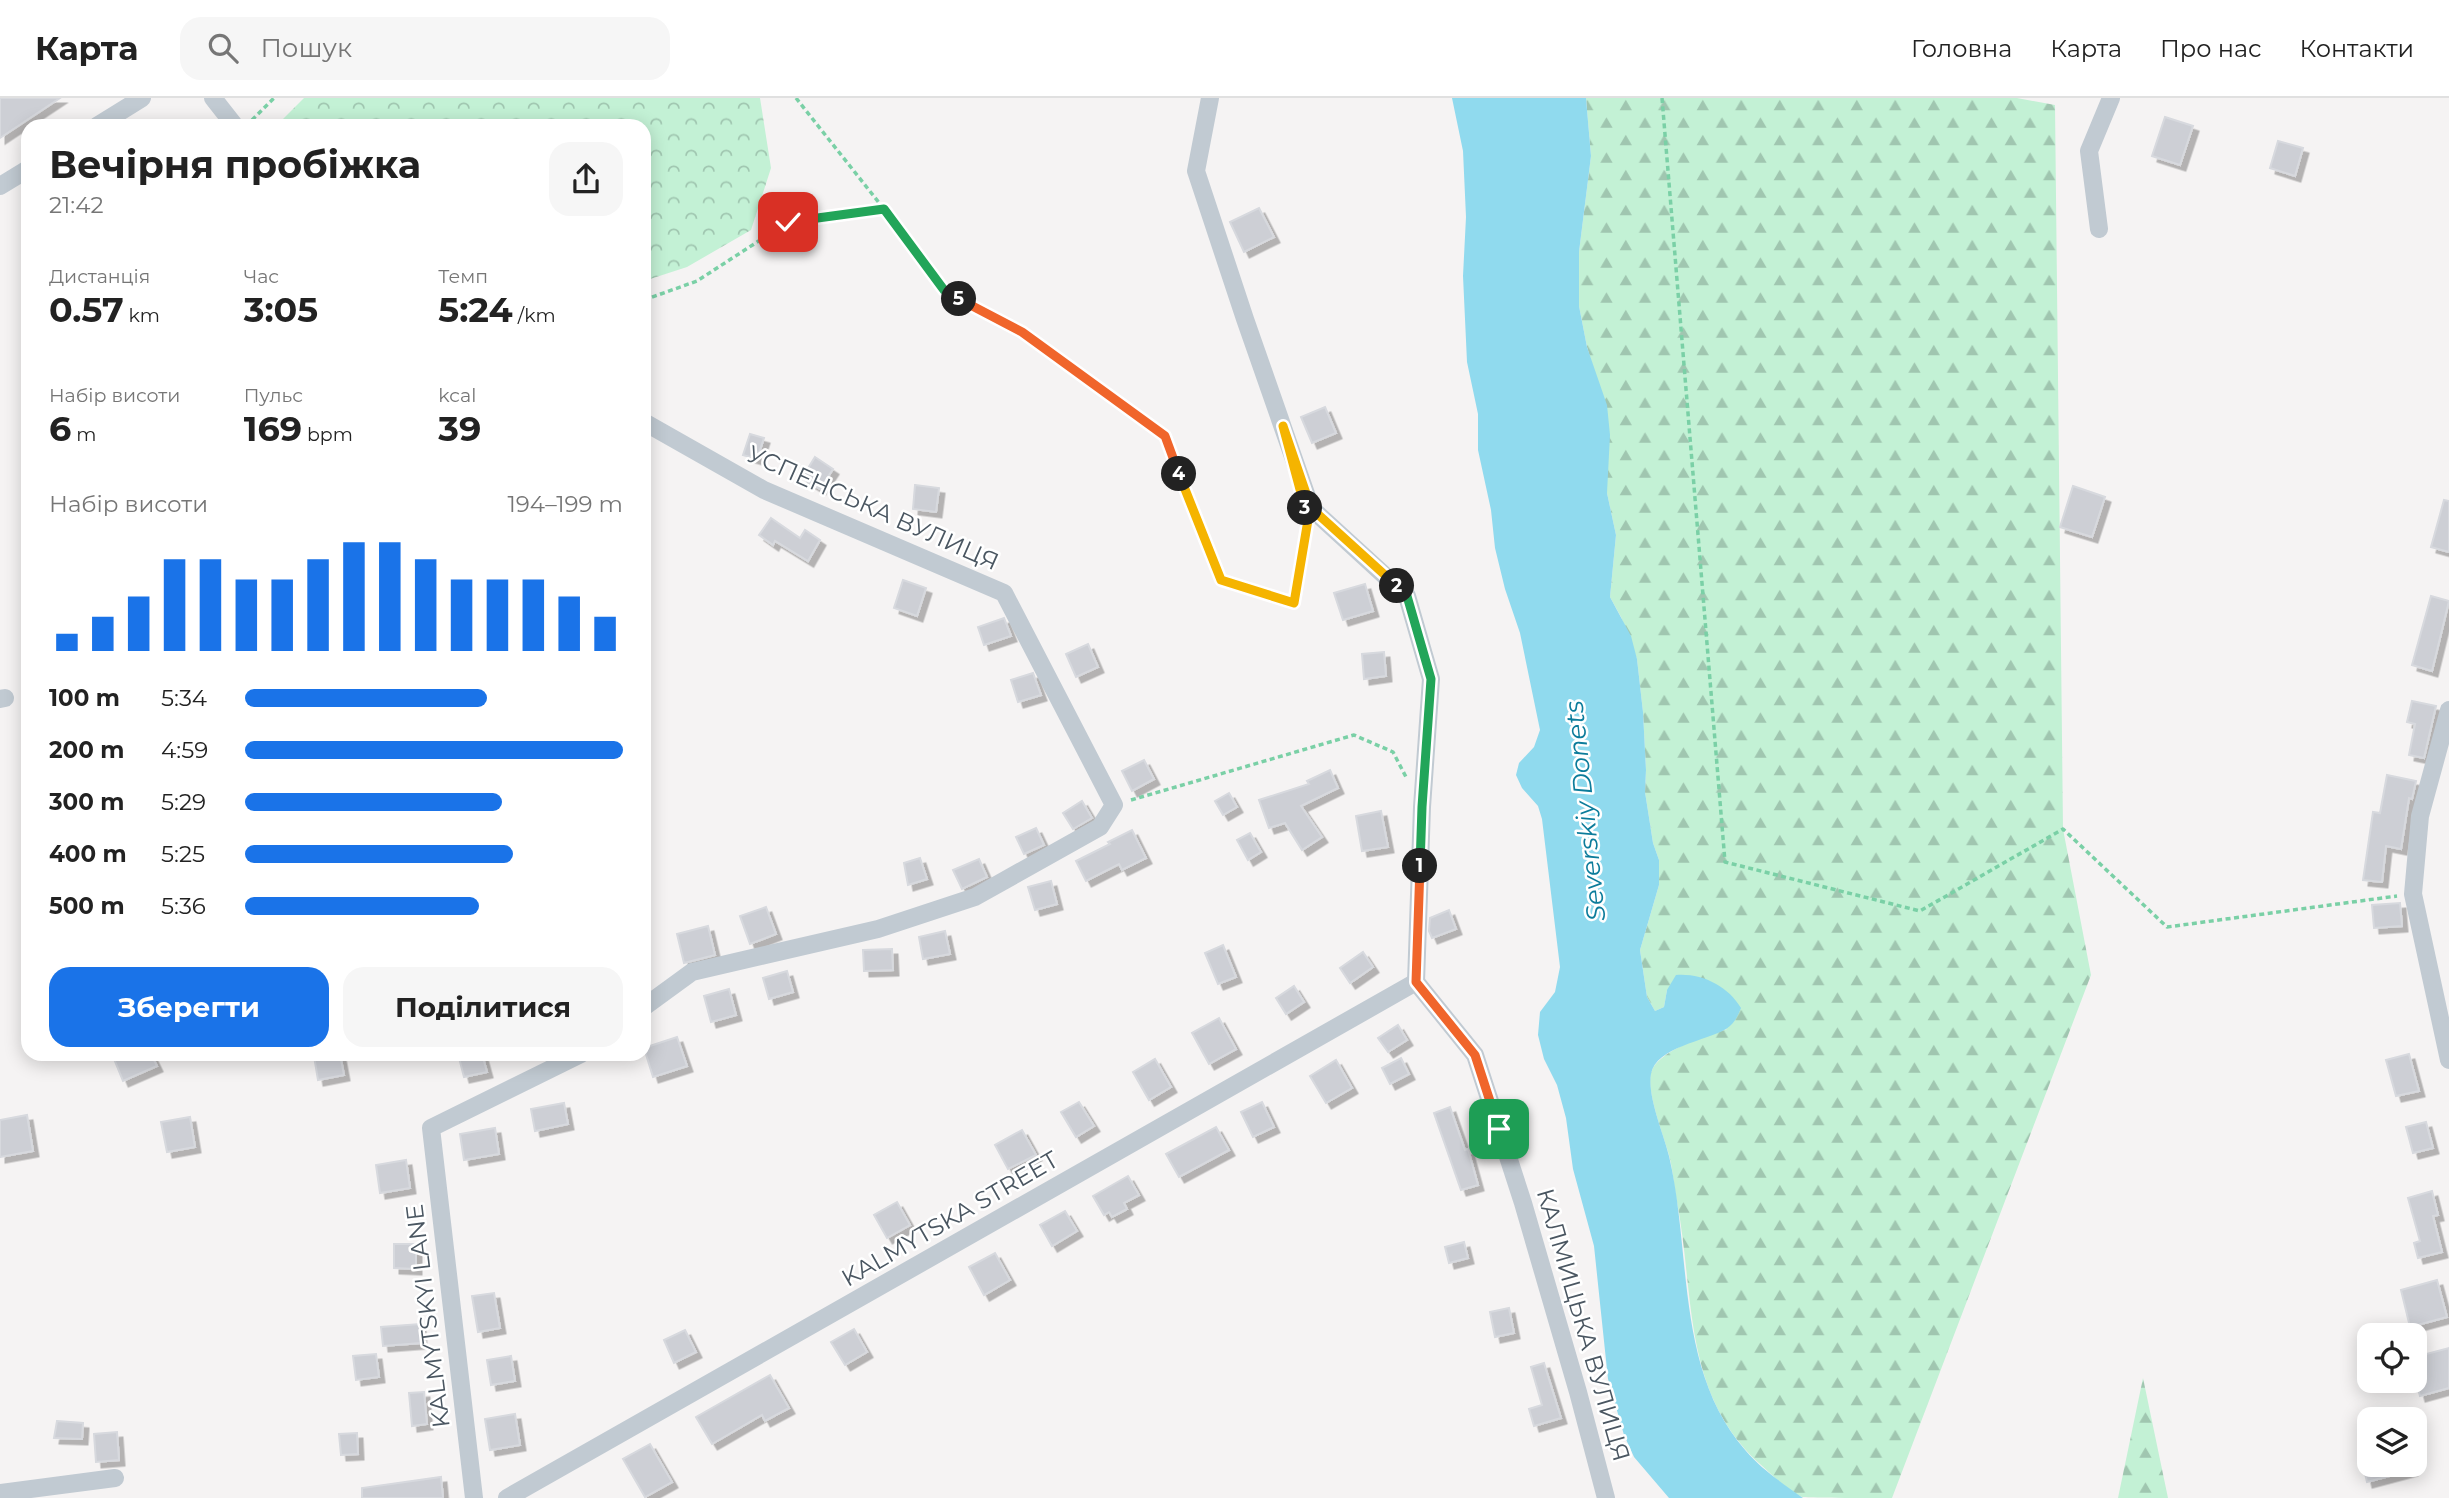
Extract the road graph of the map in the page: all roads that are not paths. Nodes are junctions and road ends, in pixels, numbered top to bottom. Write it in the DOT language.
graph roads {
  1 [pos="142,98"];
  2 [pos="214,98"];
  3 [pos="1210,98"];
  4 [pos="2111,98"];
  5 [pos="108,119"];
  6 [pos="230,119"];
  7 [pos="21,173"];
  8 [pos="0,186"];
  9 [pos="2099,229"];
  10 [pos="651,426"];
  11 [pos="2449,710"];
  12 [pos="1416,982"];
  13 [pos="651,1002"];
  14 [pos="2449,1060"];
  15 [pos="567,1061"];
  16 [pos="115,1478"];
  17 [pos="0,1493"];
  18 [pos="474,1498"];
  19 [pos="507,1498"];
  20 [pos="1606,1498"];
  1 -- 5 [label="street"];
  2 -- 6 [label="street"];
  3 -- 12 [label="street"];
  4 -- 9 [label="street"];
  7 -- 8 [label="street"];
  10 -- 13 [label="street, УСПЕНСЬКА ВУЛИЦЯ"];
  11 -- 14 [label="street"];
  12 -- 19 [label="street, KALMYTSKA STREET"];
  12 -- 20 [label="street, КАЛМИЦЬКА ВУЛИЦЯ"];
  15 -- 18 [label="street, KALMYTSKYI LANE"];
  16 -- 17 [label="street"];
}
